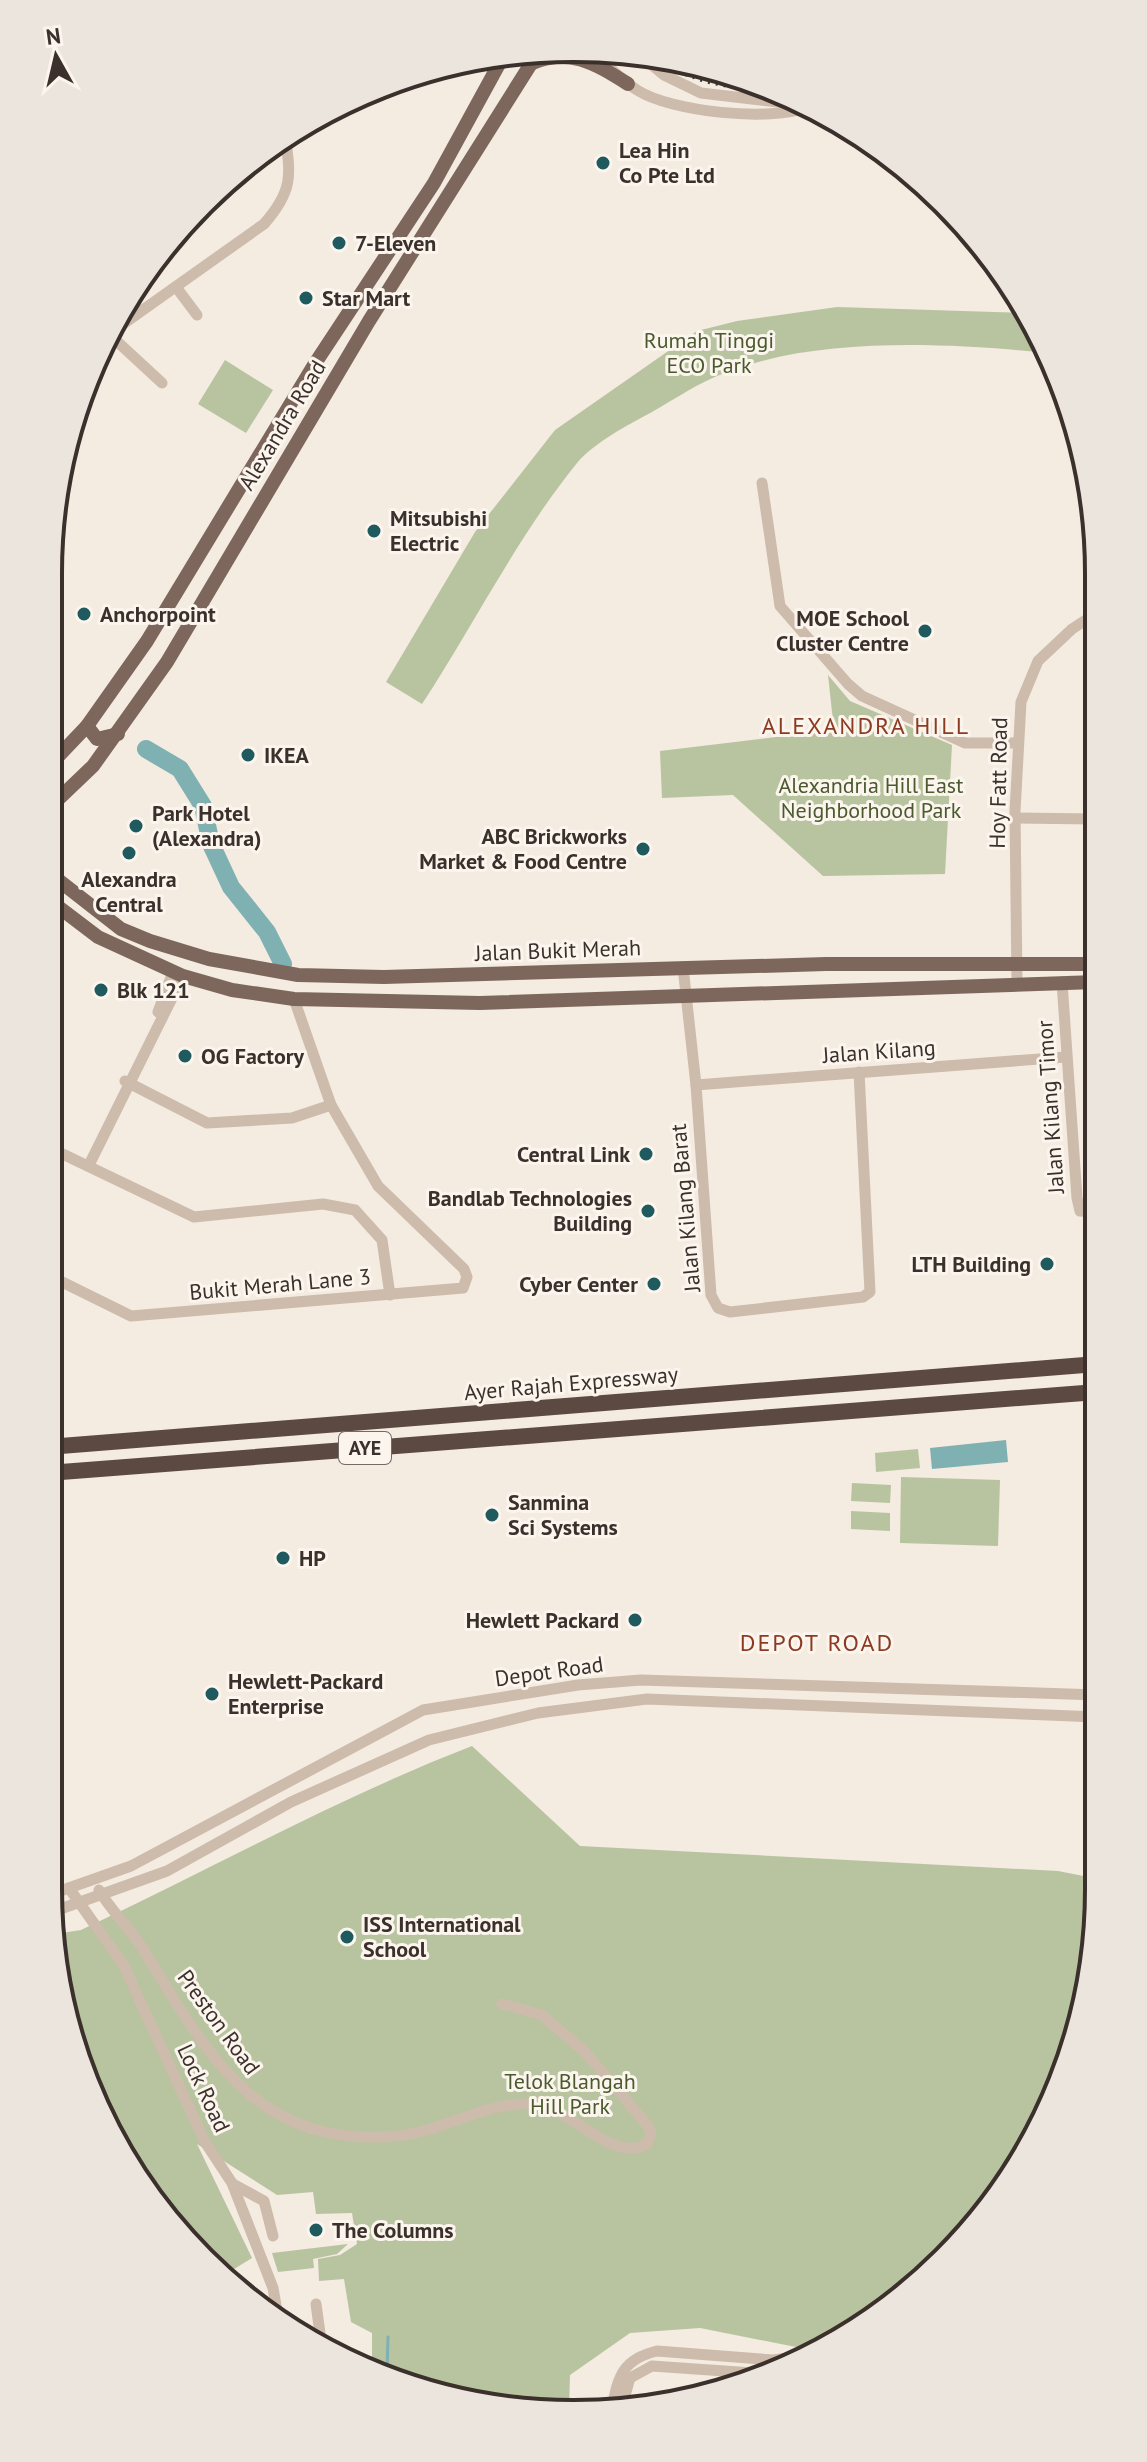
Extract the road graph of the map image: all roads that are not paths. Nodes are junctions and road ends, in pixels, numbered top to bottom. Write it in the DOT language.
graph roads {
  1 [pos="589,62"];
  2 [pos="604,63"];
  3 [pos="531,64"];
  4 [pos="497,68"];
  5 [pos="657,69"];
  6 [pos="628,84"];
  7 [pos="770,102"];
  8 [pos="791,111"];
  9 [pos="287,150"];
  10 [pos="434,183"];
  11 [pos="453,193"];
  12 [pos="176,287"];
  13 [pos="197,315"];
  14 [pos="130,319"];
  15 [pos="118,342"];
  16 [pos="162,383"];
  17 [pos="762,483"];
  18 [pos="1085,621"];
  19 [pos="87,726"];
  20 [pos="118,734"];
  21 [pos="1018,743"];
  22 [pos="62,752"];
  23 [pos="64,797"];
  24 [pos="62,800"];
  25 [pos="1015,818"];
  26 [pos="1085,819"];
  27 [pos="62,880"];
  28 [pos="62,882"];
  29 [pos="68,887"];
  30 [pos="62,910"];
  31 [pos="1017,963"];
  32 [pos="1085,964"];
  33 [pos="791,965"];
  34 [pos="683,967"];
  35 [pos="178,974"];
  36 [pos="417,977"];
  37 [pos="1062,982"];
  38 [pos="1085,982"];
  39 [pos="1017,984"];
  40 [pos="822,991"];
  41 [pos="685,995"];
  42 [pos="294,999"];
  43 [pos="417,1002"];
  44 [pos="1066,1057"];
  45 [pos="859,1072"];
  46 [pos="128,1083"];
  47 [pos="696,1085"];
  48 [pos="331,1105"];
  49 [pos="62,1153"];
  50 [pos="87,1164"];
  51 [pos="1085,1211"];
  52 [pos="62,1282"];
  53 [pos="390,1295"];
  54 [pos="1085,1365"];
  55 [pos="1085,1393"];
  56 [pos="62,1446"];
  57 [pos="62,1472"];
  58 [pos="1085,1695"];
  59 [pos="1085,1716"];
  60 [pos="93,1880"];
  61 [pos="69,1888"];
  62 [pos="62,1890"];
  63 [pos="102,1896"];
  64 [pos="78,1905"];
  65 [pos="63,1909"];
  66 [pos="502,2004"];
  67 [pos="232,2183"];
  68 [pos="273,2236"];
  69 [pos="276,2304"];
  70 [pos="316,2304"];
  71 [pos="320,2332"];
  72 [pos="771,2360"];
  73 [pos="740,2372"];
  74 [pos="624,2397"];
  75 [pos="614,2398"];
  1 -- 6 [label="main road"];
  2 -- 6 [label="street"];
  3 -- 11 [label="main road, Alexandra Road"];
  4 -- 10 [label="main road, Alexandra Road"];
  5 -- 7 [label="street"];
  6 -- 8 [label="street"];
  9 -- 12 [label="street"];
  10 -- 11 [label="main road"];
  10 -- 19 [label="main road, Alexandra Road"];
  11 -- 20 [label="main road, Alexandra Road"];
  12 -- 13 [label="street"];
  12 -- 14 [label="street"];
  15 -- 16 [label="street"];
  17 -- 21 [label="street"];
  18 -- 21 [label="street, Hoy Fatt Road"];
  19 -- 20 [label="main road"];
  19 -- 22 [label="main road, Alexandra Road"];
  20 -- 23 [label="main road, Alexandra Road"];
  21 -- 25 [label="street, Hoy Fatt Road"];
  23 -- 24 [label="main road"];
  25 -- 26 [label="street"];
  25 -- 31 [label="street, Hoy Fatt Road"];
  27 -- 29 [label="main road"];
  28 -- 29 [label="main road, Jalan Bukit Merah"];
  29 -- 36 [label="main road, Jalan Bukit Merah"];
  30 -- 35 [label="main road"];
  31 -- 32 [label="main road, Jalan Bukit Merah"];
  31 -- 33 [label="main road, Jalan Bukit Merah"];
  31 -- 39 [label="street, Hoy Fatt Road"];
  33 -- 34 [label="main road, Jalan Bukit Merah"];
  33 -- 40 [label="main road"];
  34 -- 36 [label="main road, Jalan Bukit Merah"];
  34 -- 41 [label="street, Jalan Kilang Barat"];
  35 -- 42 [label="main road"];
  35 -- 46 [label="street"];
  36 -- 43 [label="main road"];
  37 -- 38 [label="main road"];
  37 -- 39 [label="main road"];
  37 -- 44 [label="street, Jalan Kilang Timor"];
  39 -- 40 [label="main road"];
  40 -- 41 [label="main road"];
  41 -- 43 [label="main road"];
  41 -- 47 [label="street, Jalan Kilang Barat"];
  42 -- 43 [label="main road"];
  42 -- 48 [label="street"];
  44 -- 45 [label="street, Jalan Kilang"];
  44 -- 51 [label="street, Jalan Kilang Timor"];
  45 -- 47 [label="street, Jalan Kilang"];
  45 -- 47 [label="street, Jalan Kilang Barat"];
  46 -- 48 [label="street"];
  46 -- 50 [label="street"];
  48 -- 53 [label="street"];
  49 -- 50 [label="street, Bukit Merah Lane 3"];
  50 -- 53 [label="street, Bukit Merah Lane 3"];
  52 -- 53 [label="street, Bukit Merah Lane 3"];
  54 -- 56 [label="highway, Ayer Rajah Expressway / AYE"];
  55 -- 57 [label="highway, AYE"];
  58 -- 60 [label="street, Depot Road"];
  59 -- 63 [label="street, Depot Road"];
  60 -- 61 [label="street, Depot Road"];
  60 -- 63 [label="street, Preston Road"];
  61 -- 62 [label="street, Depot Road"];
  61 -- 64 [label="street, Lock Road"];
  63 -- 64 [label="street, Depot Road"];
  63 -- 66 [label="street, Preston Road"];
  64 -- 65 [label="street, Depot Road"];
  64 -- 67 [label="street, Lock Road"];
  67 -- 68 [label="street"];
  67 -- 69 [label="street, Lock Road"];
  70 -- 71 [label="street"];
  72 -- 75 [label="street"];
  73 -- 74 [label="street"];
}
